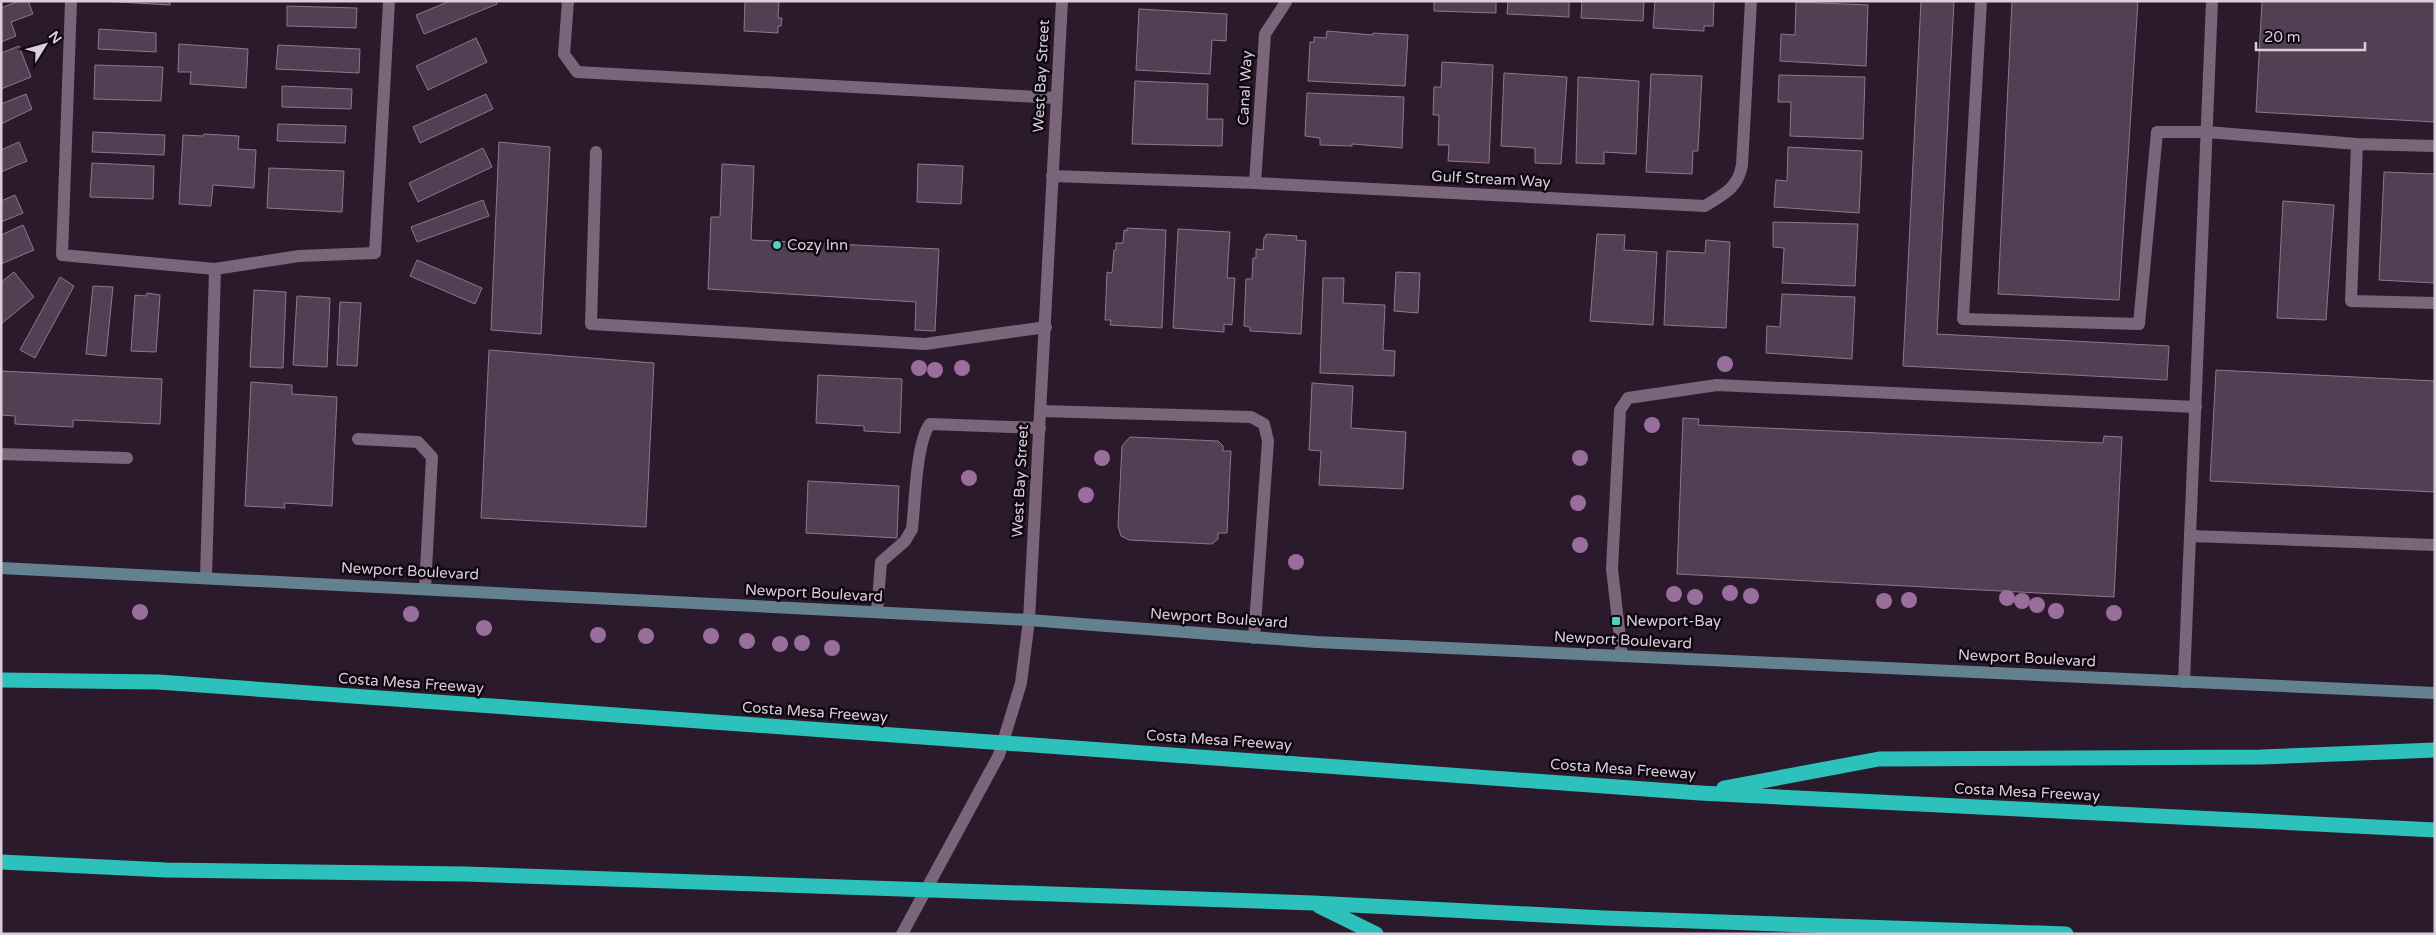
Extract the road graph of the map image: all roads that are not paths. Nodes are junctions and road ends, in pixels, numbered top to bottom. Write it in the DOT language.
graph roads {
  1 [pos="71,1"];
  2 [pos="389,1"];
  3 [pos="568,1"];
  4 [pos="1062,1"];
  5 [pos="1751,1"];
  6 [pos="1981,1"];
  7 [pos="2212,1"];
  8 [pos="1286,2"];
  9 [pos="1056,98"];
  10 [pos="2207,132"];
  11 [pos="2357,144"];
  12 [pos="2435,146"];
  13 [pos="596,152"];
  14 [pos="1052,176"];
  15 [pos="1255,183"];
  16 [pos="215,269"];
  17 [pos="2435,302"];
  18 [pos="1046,327"];
  19 [pos="2196,407"];
  20 [pos="1041,411"];
  21 [pos="1040,428"];
  22 [pos="358,439"];
  23 [pos="1,454"];
  24 [pos="128,458"];
  25 [pos="2190,536"];
  26 [pos="2435,545"];
  27 [pos="1,568"];
  28 [pos="206,576"];
  29 [pos="425,588"];
  30 [pos="877,612"];
  31 [pos="1029,620"];
  32 [pos="1254,638"];
  33 [pos="1622,656"];
  34 [pos="1,680"];
  35 [pos="2184,682"];
  36 [pos="2435,693"];
  37 [pos="2435,750"];
  38 [pos="1700,793"];
  39 [pos="2435,830"];
  40 [pos="1,862"];
  41 [pos="1313,903"];
  42 [pos="902,934"];
  43 [pos="1376,934"];
  44 [pos="2066,934"];
  1 -- 16 [label="street"];
  2 -- 16 [label="street"];
  3 -- 9 [label="street"];
  4 -- 9 [label="street, West Bay Street"];
  5 -- 15 [label="street, Gulf Stream Way"];
  6 -- 10 [label="street"];
  7 -- 10 [label="street"];
  8 -- 15 [label="street, Canal Way"];
  9 -- 14 [label="street, West Bay Street"];
  10 -- 11 [label="street"];
  10 -- 19 [label="street"];
  11 -- 12 [label="street"];
  11 -- 17 [label="street"];
  13 -- 18 [label="street"];
  14 -- 15 [label="street, Gulf Stream Way"];
  14 -- 18 [label="street, West Bay Street"];
  16 -- 28 [label="street"];
  18 -- 20 [label="street, West Bay Street"];
  19 -- 25 [label="street"];
  19 -- 33 [label="street"];
  20 -- 21 [label="street, West Bay Street"];
  20 -- 32 [label="street"];
  21 -- 30 [label="street"];
  21 -- 31 [label="street, West Bay Street"];
  22 -- 29 [label="street"];
  23 -- 24 [label="street"];
  25 -- 26 [label="street"];
  25 -- 35 [label="street"];
  27 -- 28 [label="main road, Newport Boulevard"];
  28 -- 29 [label="main road, Newport Boulevard"];
  29 -- 30 [label="main road, Newport Boulevard"];
  30 -- 31 [label="main road, Newport Boulevard"];
  31 -- 32 [label="main road, Newport Boulevard"];
  31 -- 42 [label="street, West Bay Street"];
  32 -- 33 [label="main road, Newport Boulevard"];
  33 -- 35 [label="main road, Newport Boulevard"];
  34 -- 38 [label="highway, Costa Mesa Freeway"];
  35 -- 36 [label="main road, Newport Boulevard"];
  37 -- 38 [label="highway"];
  38 -- 39 [label="highway, Costa Mesa Freeway"];
  40 -- 41 [label="highway"];
  41 -- 43 [label="highway"];
  41 -- 44 [label="highway"];
}
